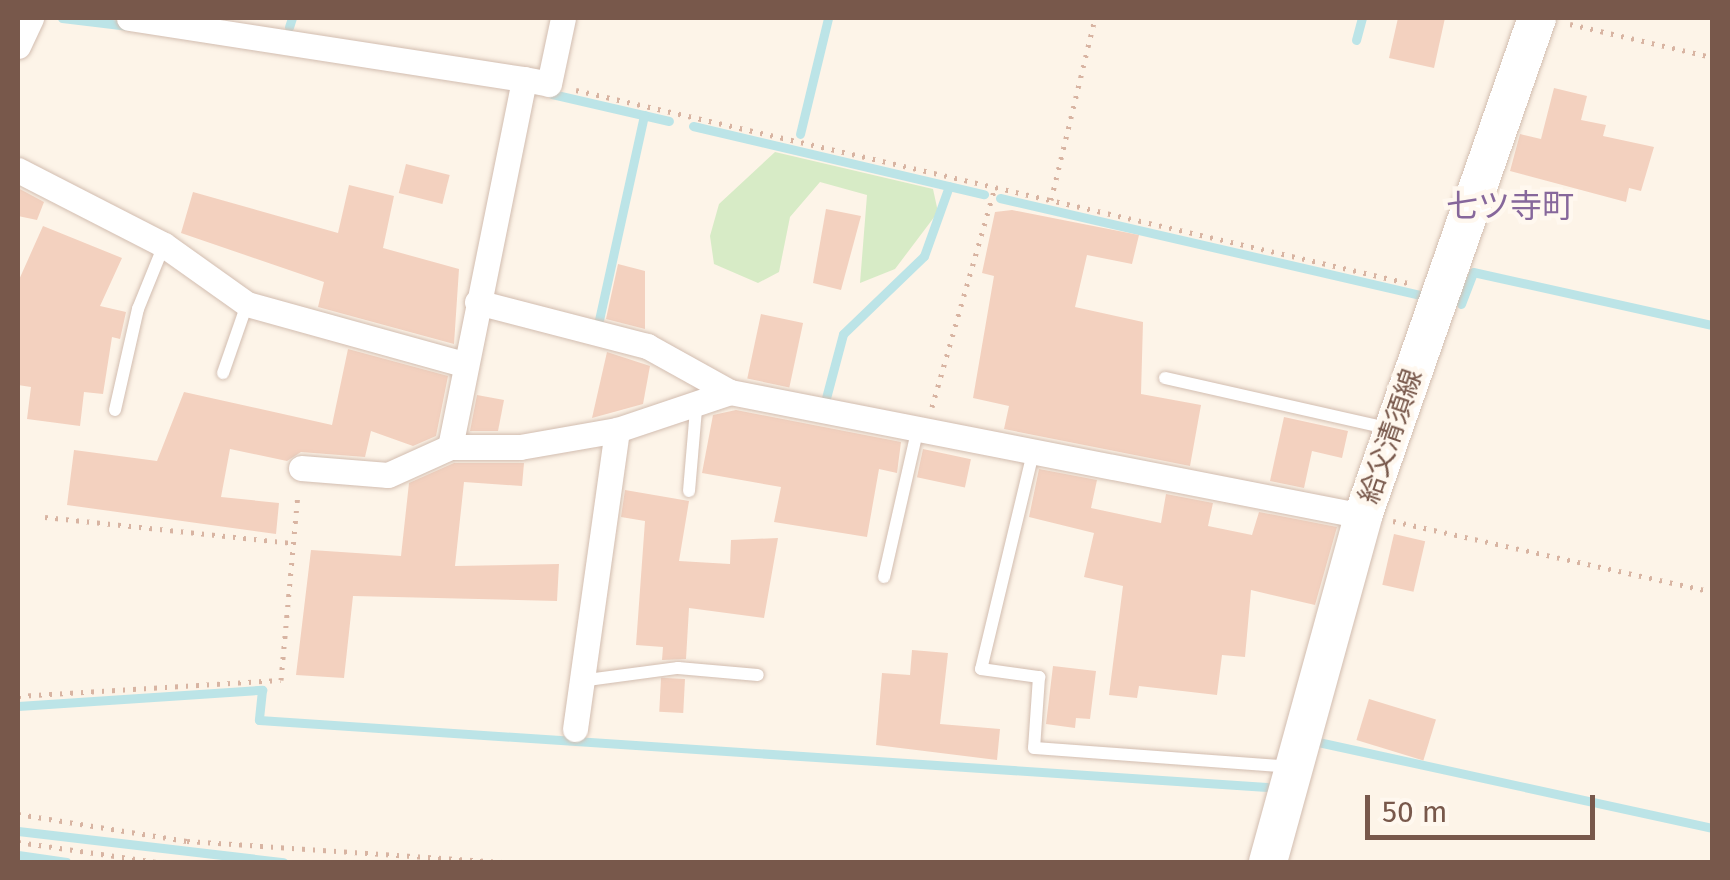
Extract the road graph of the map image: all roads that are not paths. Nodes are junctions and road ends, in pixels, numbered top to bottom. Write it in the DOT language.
graph roads {
  1 [pos="31,18"];
  2 [pos="129,18"];
  3 [pos="563,18"];
  4 [pos="1549,20"];
  5 [pos="18,46"];
  6 [pos="536,82"];
  7 [pos="18,170"];
  8 [pos="164,244"];
  9 [pos="477,302"];
  10 [pos="246,304"];
  11 [pos="464,364"];
  12 [pos="223,373"];
  13 [pos="1164,378"];
  14 [pos="730,392"];
  15 [pos="115,410"];
  16 [pos="696,410"];
  17 [pos="1393,429"];
  18 [pos="617,430"];
  19 [pos="920,433"];
  20 [pos="450,447"];
  21 [pos="1032,456"];
  22 [pos="301,468"];
  23 [pos="689,491"];
  24 [pos="1364,516"];
  25 [pos="884,578"];
  26 [pos="758,675"];
  27 [pos="580,681"];
  28 [pos="574,729"];
  29 [pos="1292,768"];
  30 [pos="1268,862"];
  1 -- 5 [label="street"];
  2 -- 6 [label="street"];
  3 -- 6 [label="street"];
  4 -- 17 [label="main road, 給父清須線"];
  6 -- 9 [label="street"];
  7 -- 8 [label="street"];
  8 -- 10 [label="street"];
  8 -- 15 [label="lane"];
  9 -- 11 [label="street"];
  9 -- 14 [label="street"];
  10 -- 11 [label="street"];
  10 -- 12 [label="lane"];
  11 -- 20 [label="street"];
  13 -- 17 [label="lane"];
  14 -- 16 [label="street"];
  14 -- 19 [label="street"];
  16 -- 18 [label="street"];
  16 -- 23 [label="lane"];
  17 -- 24 [label="main road, 給父清須線"];
  18 -- 20 [label="street"];
  18 -- 27 [label="street"];
  19 -- 21 [label="street"];
  19 -- 25 [label="lane"];
  20 -- 22 [label="street"];
  21 -- 24 [label="street"];
  21 -- 29 [label="lane"];
  24 -- 29 [label="main road, 給父清須線"];
  26 -- 27 [label="lane"];
  27 -- 28 [label="street"];
  29 -- 30 [label="main road, 給父清須線"];
}
